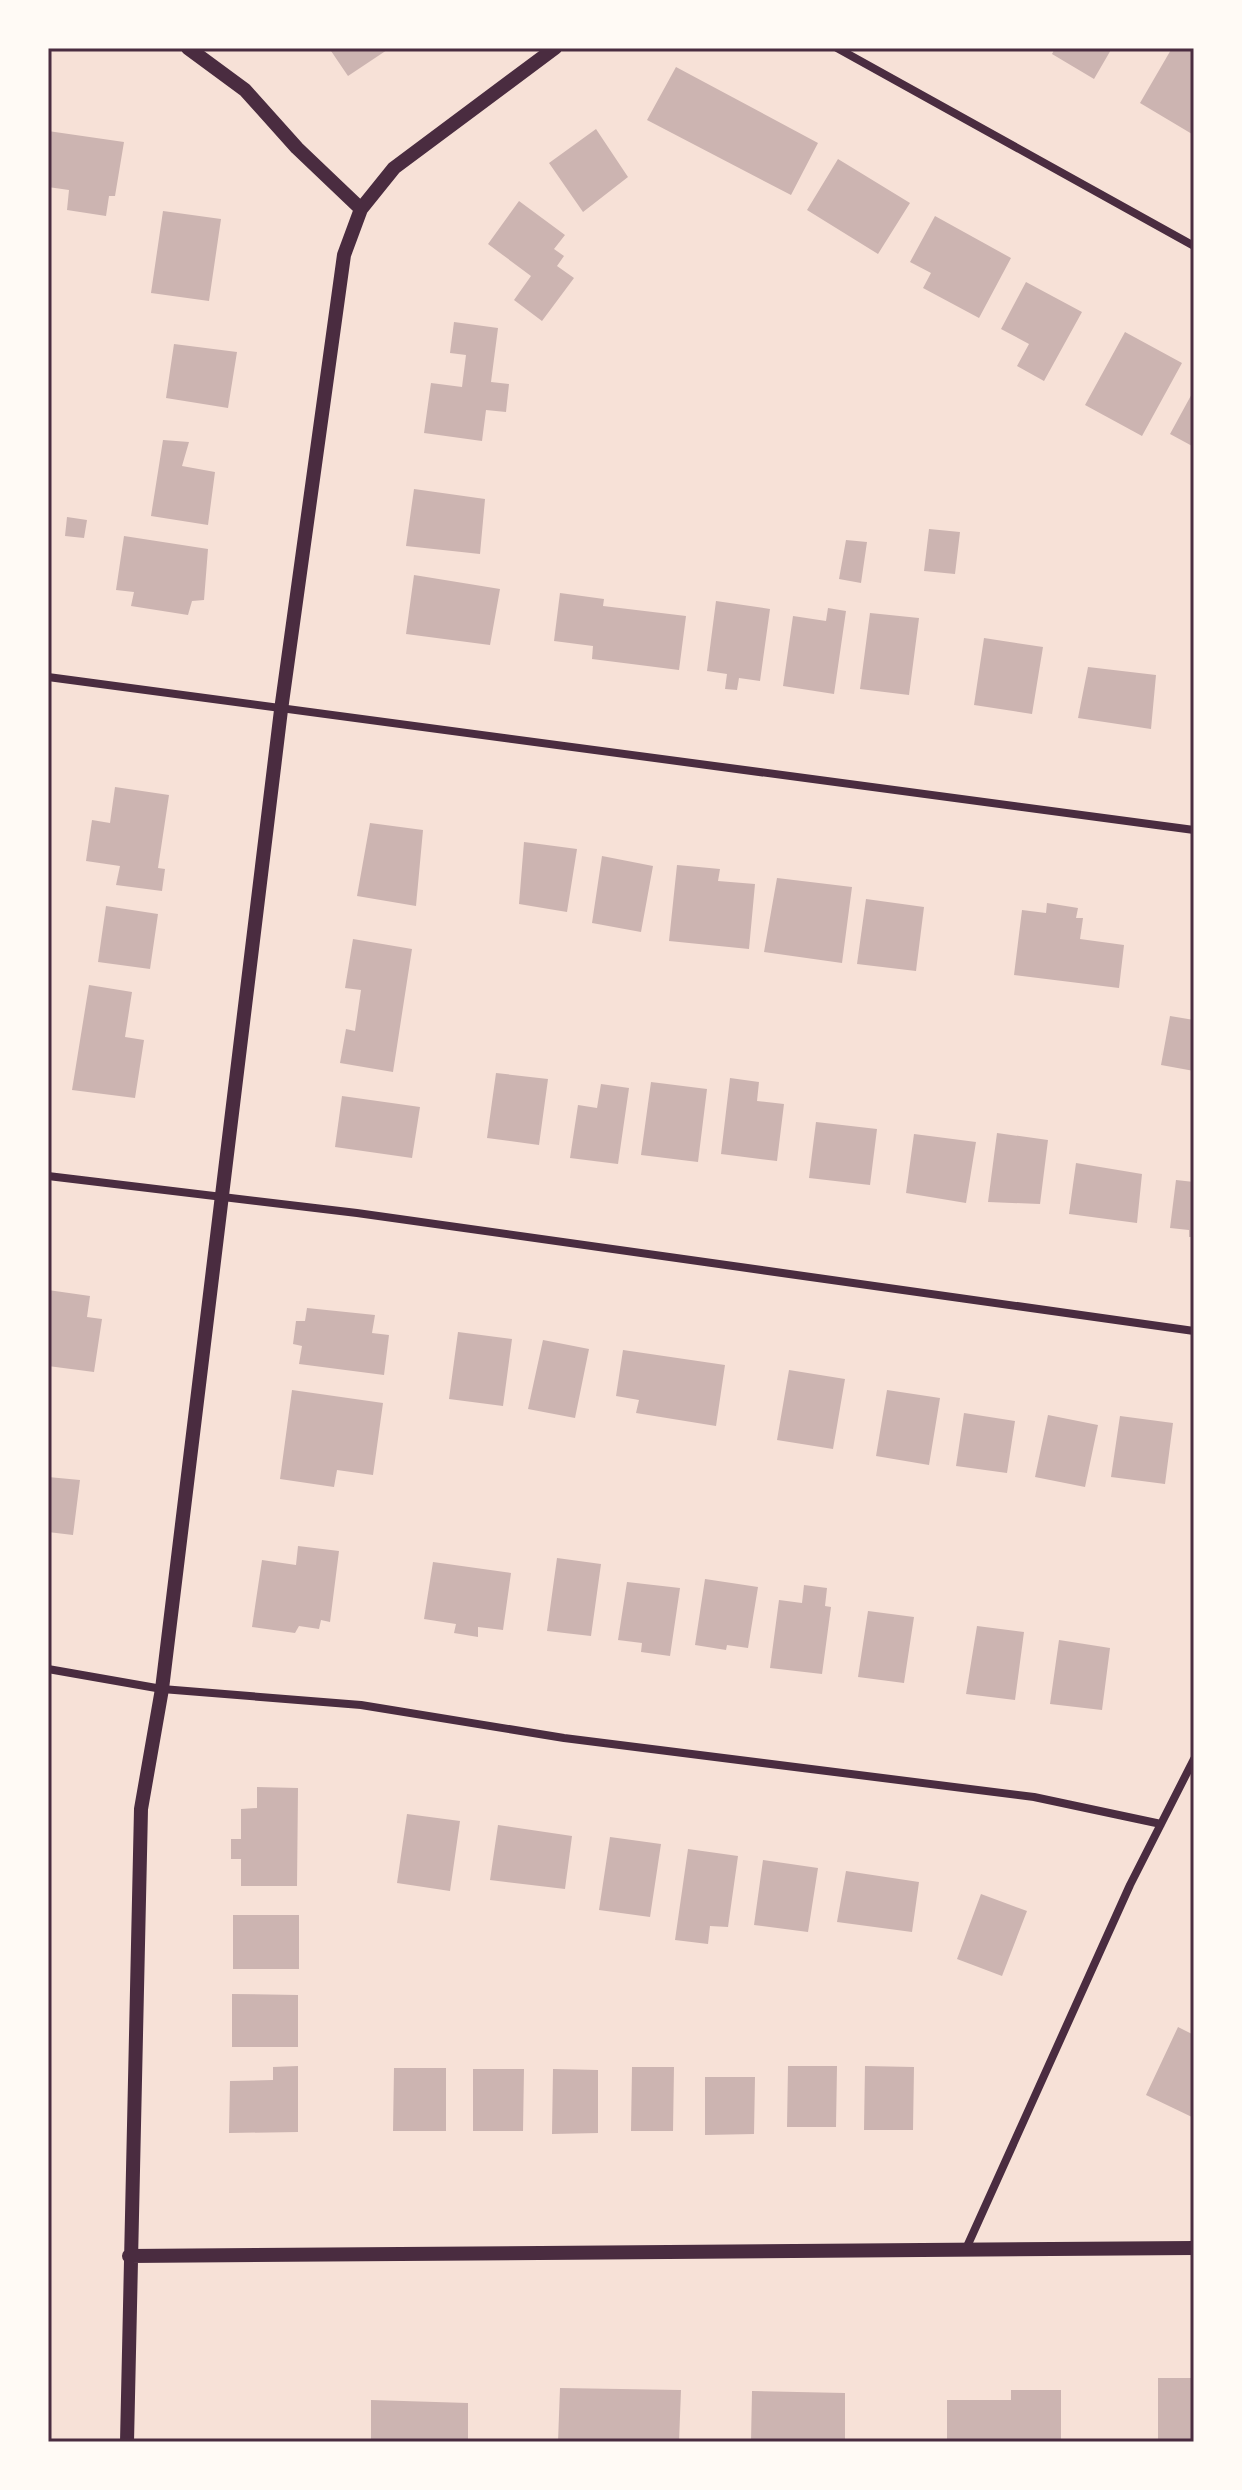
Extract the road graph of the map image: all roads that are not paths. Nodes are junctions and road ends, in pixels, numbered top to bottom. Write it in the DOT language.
graph roads {
  1 [pos="188,48"];
  2 [pos="555,48"];
  3 [pos="837,48"];
  4 [pos="361,209"];
  5 [pos="1194,246"];
  6 [pos="48,677"];
  7 [pos="281,710"];
  8 [pos="1194,830"];
  9 [pos="48,1176"];
  10 [pos="223,1199"];
  11 [pos="1194,1331"];
  12 [pos="48,1669"];
  13 [pos="162,1689"];
  14 [pos="1194,1759"];
  15 [pos="1161,1824"];
  16 [pos="1194,2248"];
  17 [pos="965,2252"];
  18 [pos="129,2256"];
  19 [pos="127,2442"];
  1 -- 4 [label="street"];
  2 -- 4 [label="street"];
  3 -- 5 [label="street"];
  4 -- 7 [label="street"];
  6 -- 7 [label="street"];
  7 -- 8 [label="street"];
  7 -- 10 [label="street"];
  9 -- 10 [label="street"];
  10 -- 11 [label="street"];
  10 -- 13 [label="street"];
  12 -- 13 [label="street"];
  13 -- 15 [label="street"];
  13 -- 18 [label="street"];
  14 -- 15 [label="street"];
  15 -- 17 [label="street"];
  16 -- 17 [label="street"];
  17 -- 18 [label="street"];
  18 -- 19 [label="street"];
}
